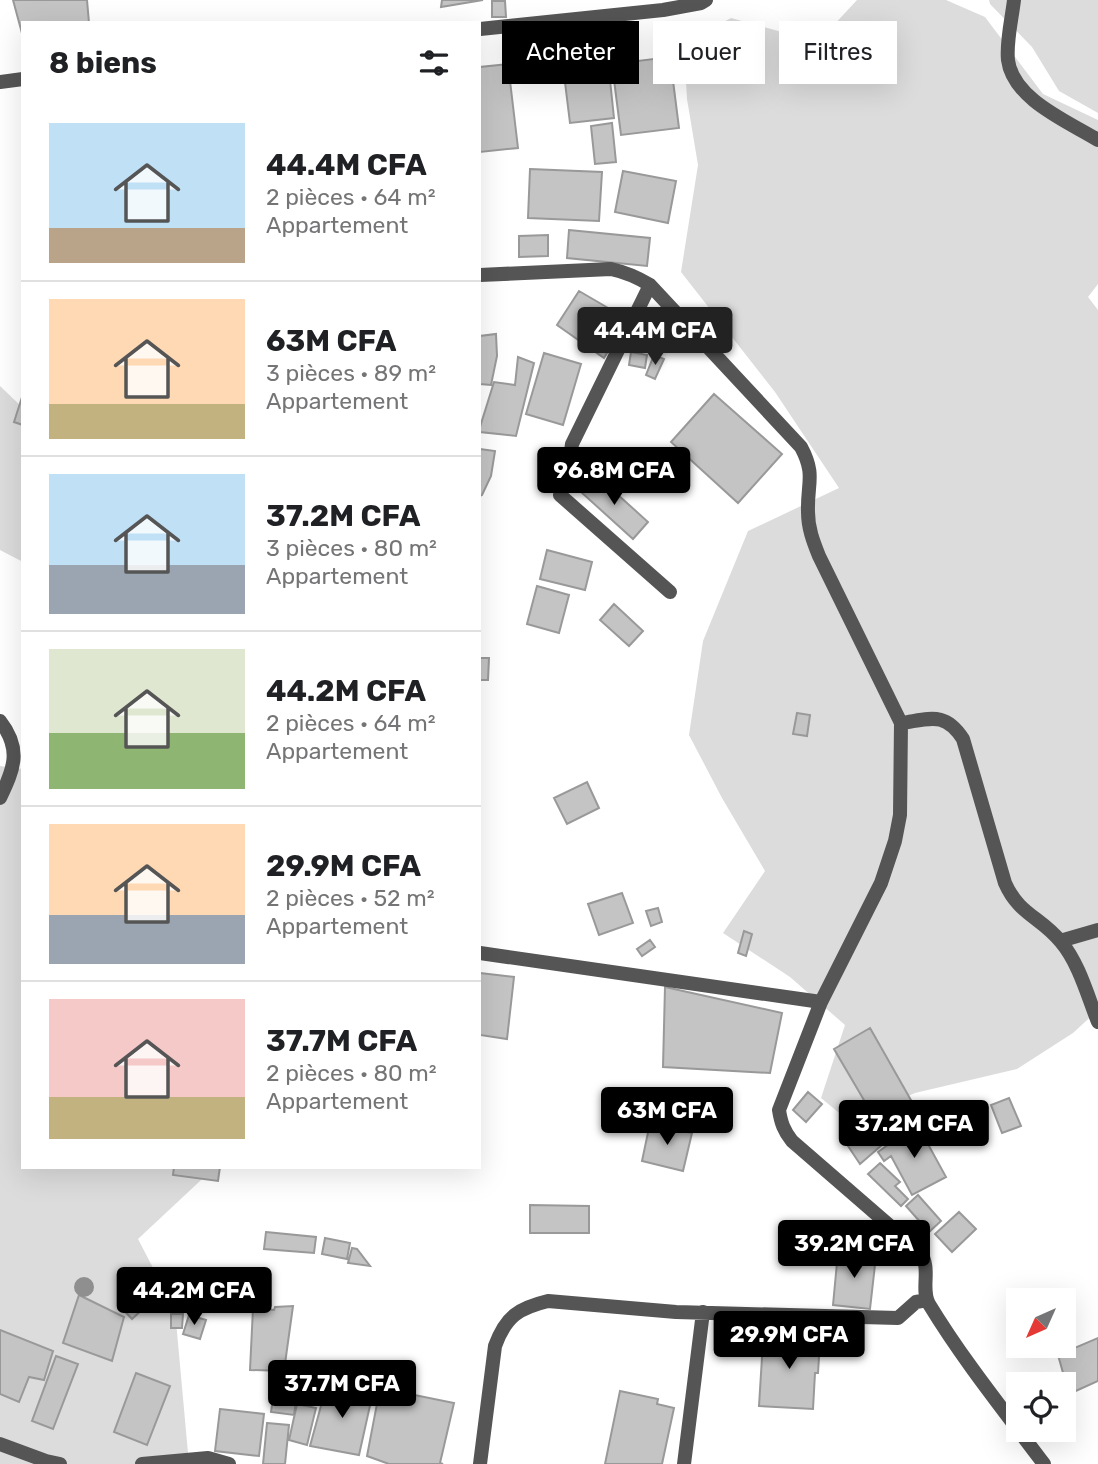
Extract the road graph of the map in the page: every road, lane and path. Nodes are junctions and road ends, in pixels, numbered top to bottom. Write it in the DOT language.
graph roads {
  1 [pos="706,0"];
  2 [pos="1014,0"];
  3 [pos="481,29"];
  4 [pos="21,79"];
  5 [pos="0,82"];
  6 [pos="1098,140"];
  7 [pos="481,275"];
  8 [pos="650,285"];
  9 [pos="670,592"];
  10 [pos="0,721"];
  11 [pos="901,723"];
  12 [pos="0,798"];
  13 [pos="1098,930"];
  14 [pos="1060,940"];
  15 [pos="481,953"];
  16 [pos="821,1002"];
  17 [pos="1098,1022"];
  18 [pos="927,1300"];
  19 [pos="703,1312"];
  20 [pos="0,1444"];
  21 [pos="60,1464"];
  22 [pos="142,1464"];
  23 [pos="229,1464"];
  24 [pos="480,1464"];
  25 [pos="684,1464"];
  26 [pos="1044,1464"];
  1 -- 3 [label="street"];
  2 -- 6 [label="street"];
  4 -- 5 [label="street"];
  7 -- 8 [label="street"];
  8 -- 9 [label="street"];
  8 -- 11 [label="street"];
  10 -- 12 [label="street"];
  11 -- 14 [label="street"];
  11 -- 16 [label="street"];
  13 -- 14 [label="street"];
  14 -- 17 [label="street"];
  15 -- 16 [label="street"];
  16 -- 18 [label="street"];
  18 -- 19 [label="street"];
  18 -- 26 [label="street"];
  19 -- 24 [label="street"];
  19 -- 25 [label="street"];
  20 -- 21 [label="street"];
  22 -- 23 [label="street"];
}
